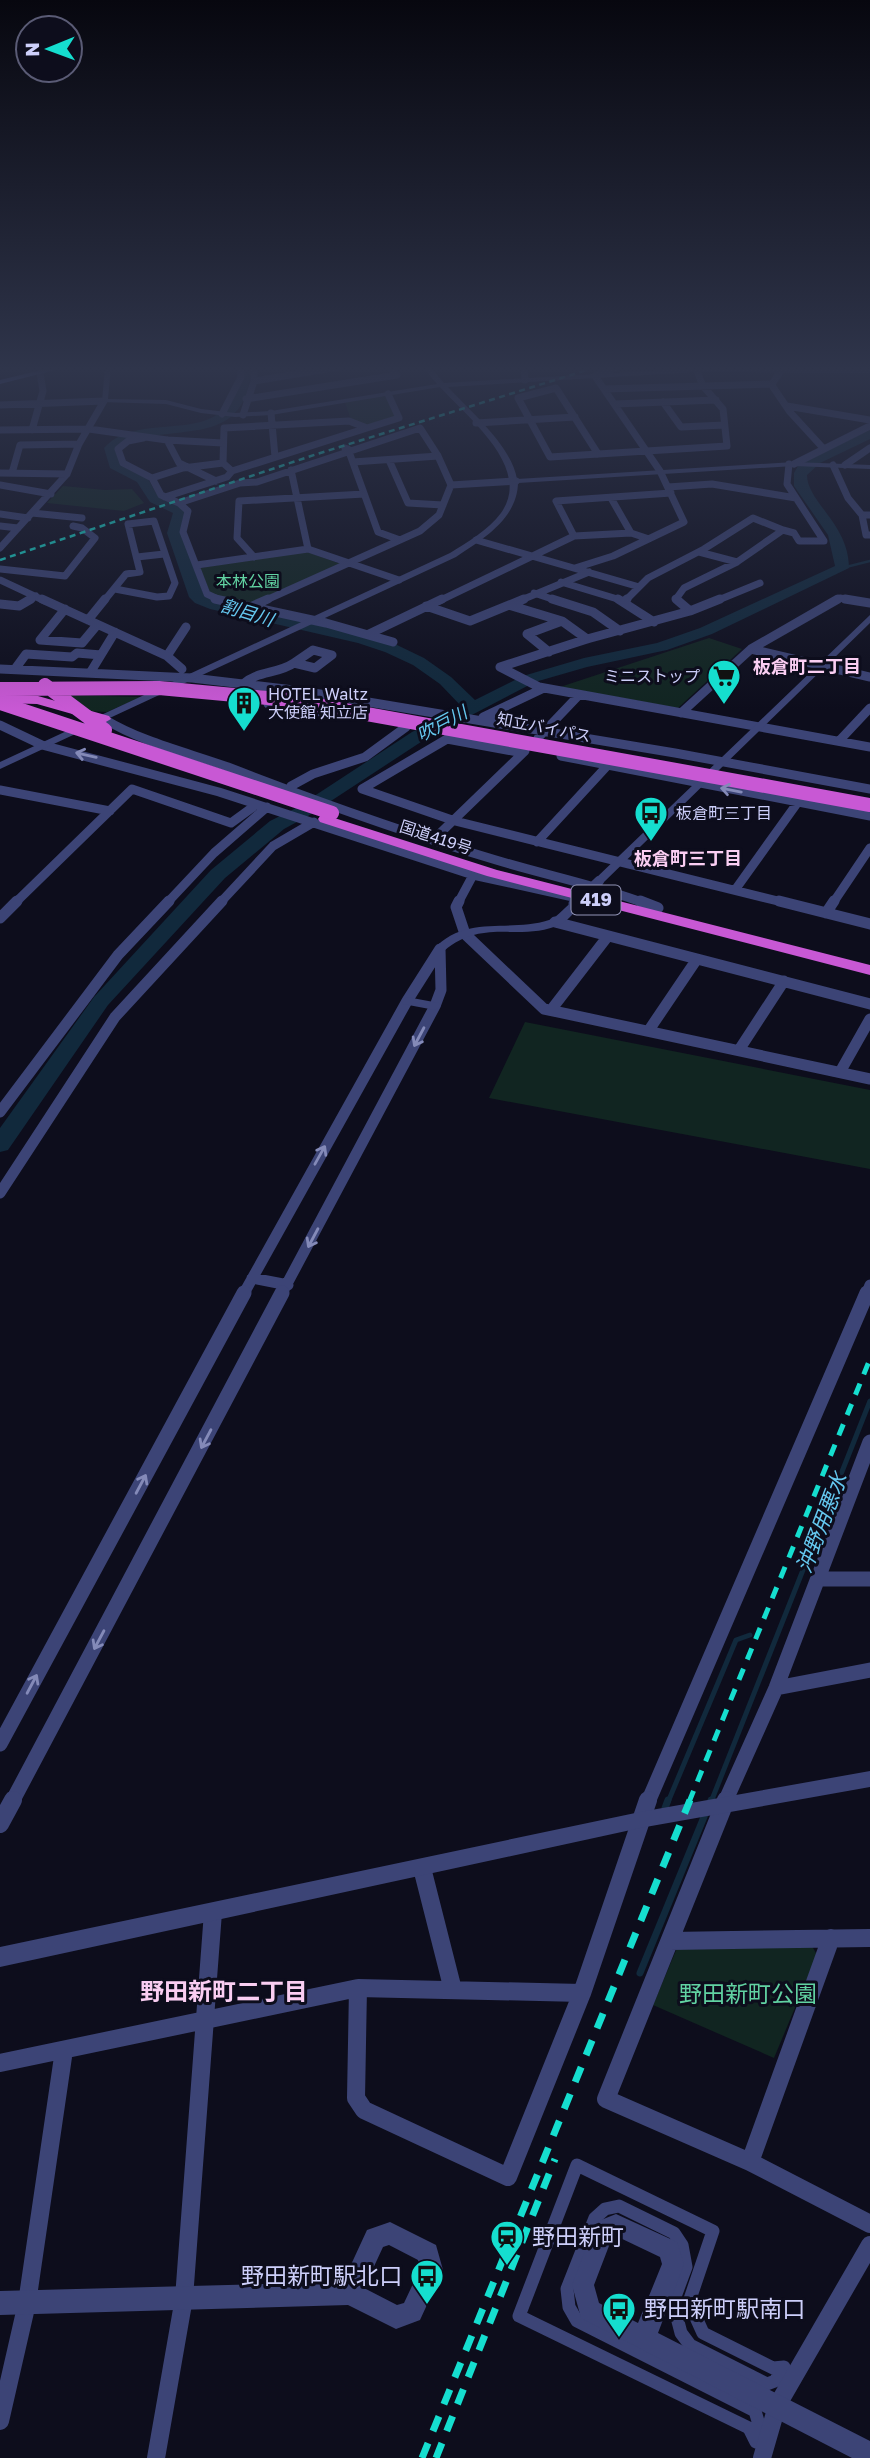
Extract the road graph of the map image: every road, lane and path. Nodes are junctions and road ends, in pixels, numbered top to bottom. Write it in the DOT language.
graph roads {
  1 [pos="62,481"];
  2 [pos="154,481"];
  3 [pos="216,481"];
  4 [pos="261,481"];
  5 [pos="294,481"];
  6 [pos="359,481"];
  7 [pos="398,481"];
  8 [pos="449,481"];
  9 [pos="516,481"];
  10 [pos="520,481"];
  11 [pos="665,481"];
  12 [pos="788,481"];
  13 [pos="840,481"];
  14 [pos="235,484"];
  15 [pos="0,485"];
  16 [pos="451,485"];
  17 [pos="669,490"];
  18 [pos="51,494"];
  19 [pos="364,494"];
  20 [pos="165,497"];
  21 [pos="299,498"];
  22 [pos="611,498"];
  23 [pos="796,498"];
  24 [pos="239,501"];
  25 [pos="179,503"];
  26 [pos="443,505"];
  27 [pos="0,514"];
  28 [pos="30,515"];
  29 [pos="82,518"];
  30 [pos="867,520"];
  31 [pos="0,526"];
  32 [pos="73,526"];
  33 [pos="18,528"];
  34 [pos="783,530"];
  35 [pos="631,533"];
  36 [pos="870,535"];
  37 [pos="574,536"];
  38 [pos="649,539"];
  39 [pos="400,540"];
  40 [pos="476,540"];
  41 [pos="2,544"];
  42 [pos="308,549"];
  43 [pos="699,552"];
  44 [pos="164,554"];
  45 [pos="137,556"];
  46 [pos="532,556"];
  47 [pos="254,557"];
  48 [pos="737,562"];
  49 [pos="347,563"];
  50 [pos="197,565"];
  51 [pos="575,568"];
  52 [pos="0,569"];
  53 [pos="589,572"];
  54 [pos="0,580"];
  55 [pos="399,580"];
  56 [pos="561,582"];
  57 [pos="761,583"];
  58 [pos="636,586"];
  59 [pos="115,589"];
  60 [pos="534,593"];
  61 [pos="36,596"];
  62 [pos="625,601"];
  63 [pos="870,603"];
  64 [pos="0,604"];
  65 [pos="509,605"];
  66 [pos="426,606"];
  67 [pos="250,607"];
  68 [pos="65,609"];
  69 [pos="690,611"];
  70 [pos="870,618"];
  71 [pos="88,620"];
  72 [pos="313,621"];
  73 [pos="562,621"];
  74 [pos="654,622"];
  75 [pos="97,625"];
  76 [pos="186,627"];
  77 [pos="620,631"];
  78 [pos="115,632"];
  79 [pos="369,634"];
  80 [pos="587,639"];
  81 [pos="393,642"];
  82 [pos="751,649"];
  83 [pos="549,652"];
  84 [pos="101,655"];
  85 [pos="167,656"];
  86 [pos="292,663"];
  87 [pos="821,666"];
  88 [pos="0,669"];
  89 [pos="15,669"];
  90 [pos="182,669"];
  91 [pos="90,673"];
  92 [pos="0,676"];
  93 [pos="870,677"];
  94 [pos="192,678"];
  95 [pos="227,682"];
  96 [pos="243,684"];
  97 [pos="0,687"];
  98 [pos="541,687"];
  99 [pos="579,695"];
  100 [pos="0,701"];
  101 [pos="870,708"];
  102 [pos="0,710"];
  103 [pos="434,713"];
  104 [pos="681,713"];
  105 [pos="0,717"];
  106 [pos="104,719"];
  107 [pos="0,725"];
  108 [pos="409,727"];
  109 [pos="758,727"];
  110 [pos="545,731"];
  111 [pos="839,741"];
  112 [pos="43,746"];
  113 [pos="870,747"];
  114 [pos="525,751"];
  115 [pos="365,757"];
  116 [pos="723,762"];
  117 [pos="0,766"];
  118 [pos="607,766"];
  119 [pos="701,784"];
  120 [pos="234,788"];
  121 [pos="870,789"];
  122 [pos="0,790"];
  123 [pos="295,793"];
  124 [pos="870,798"];
  125 [pos="798,802"];
  126 [pos="870,805"];
  127 [pos="253,807"];
  128 [pos="268,808"];
  129 [pos="110,811"];
  130 [pos="327,816"];
  131 [pos="870,816"];
  132 [pos="455,821"];
  133 [pos="231,823"];
  134 [pos="433,840"];
  135 [pos="537,842"];
  136 [pos="870,848"];
  137 [pos="214,853"];
  138 [pos="617,863"];
  139 [pos="473,875"];
  140 [pos="735,890"];
  141 [pos="619,905"];
  142 [pos="5,907"];
  143 [pos="658,908"];
  144 [pos="826,913"];
  145 [pos="0,918"];
  146 [pos="555,922"];
  147 [pos="870,924"];
  148 [pos="465,934"];
  149 [pos="608,936"];
  150 [pos="440,949"];
  151 [pos="697,959"];
  152 [pos="869,967"];
  153 [pos="784,981"];
  154 [pos="407,1001"];
  155 [pos="870,1004"];
  156 [pos="435,1006"];
  157 [pos="551,1010"];
  158 [pos="870,1019"];
  159 [pos="649,1030"];
  160 [pos="739,1051"];
  161 [pos="840,1072"];
  162 [pos="870,1079"];
  163 [pos="0,1112"];
  164 [pos="0,1193"];
  165 [pos="252,1278"];
  166 [pos="288,1285"];
  167 [pos="870,1285"];
  168 [pos="870,1442"];
  169 [pos="819,1579"];
  170 [pos="870,1579"];
  171 [pos="870,1670"];
  172 [pos="776,1688"];
  173 [pos="0,1744"];
  174 [pos="870,1779"];
  175 [pos="723,1807"];
  176 [pos="640,1820"];
  177 [pos="0,1824"];
  178 [pos="422,1868"];
  179 [pos="213,1912"];
  180 [pos="831,1938"];
  181 [pos="870,1938"];
  182 [pos="670,1941"];
  183 [pos="0,1957"];
  184 [pos="358,1989"];
  185 [pos="453,1990"];
  186 [pos="582,1993"];
  187 [pos="205,2018"];
  188 [pos="64,2050"];
  189 [pos="0,2063"];
  190 [pos="750,2162"];
  191 [pos="870,2224"];
  192 [pos="870,2245"];
  193 [pos="350,2293"];
  194 [pos="184,2298"];
  195 [pos="0,2303"];
  196 [pos="27,2303"];
  197 [pos="519,2316"];
  198 [pos="644,2338"];
  199 [pos="777,2406"];
  200 [pos="0,2421"];
  201 [pos="870,2454"];
  202 [pos="156,2458"];
  203 [pos="762,2458"];
  1 -- 18 [label="street"];
  2 -- 20 [label="street"];
  3 -- 20 [label="street"];
  4 -- 14 [label="street"];
  5 -- 21 [label="street"];
  6 -- 19 [label="street"];
  7 -- 26 [label="street"];
  8 -- 16 [label="street"];
  9 -- 10 [label="street"];
  9 -- 16 [label="street"];
  9 -- 40 [label="street"];
  11 -- 17 [label="street"];
  12 -- 23 [label="street"];
  13 -- 30 [label="street"];
  14 -- 24 [label="street"];
  14 -- 25 [label="street"];
  15 -- 18 [label="street"];
  16 -- 26 [label="street"];
  17 -- 22 [label="street"];
  17 -- 23 [label="street"];
  17 -- 38 [label="street"];
  18 -- 28 [label="street"];
  19 -- 21 [label="street"];
  19 -- 39 [label="street"];
  20 -- 25 [label="street"];
  21 -- 24 [label="street"];
  21 -- 42 [label="street"];
  22 -- 35 [label="street"];
  22 -- 37 [label="street"];
  23 -- 34 [label="street"];
  24 -- 47 [label="street"];
  25 -- 50 [label="street"];
  26 -- 39 [label="street"];
  27 -- 28 [label="street"];
  28 -- 29 [label="street"];
  28 -- 33 [label="street"];
  30 -- 36 [label="street"];
  31 -- 33 [label="street"];
  32 -- 52 [label="street"];
  33 -- 41 [label="street"];
  34 -- 43 [label="street"];
  34 -- 48 [label="street"];
  35 -- 37 [label="street"];
  35 -- 38 [label="street"];
  37 -- 46 [label="street"];
  38 -- 51 [label="street"];
  39 -- 49 [label="street"];
  40 -- 46 [label="street"];
  40 -- 55 [label="street"];
  42 -- 47 [label="street"];
  42 -- 49 [label="street"];
  43 -- 48 [label="street"];
  43 -- 58 [label="street"];
  44 -- 45 [label="street"];
  44 -- 45 [label="street"];
  44 -- 59 [label="street"];
  45 -- 59 [label="street"];
  46 -- 51 [label="street"];
  46 -- 66 [label="street"];
  47 -- 50 [label="street"];
  48 -- 69 [label="street"];
  49 -- 55 [label="street"];
  49 -- 67 [label="street"];
  50 -- 67 [label="street"];
  51 -- 53 [label="street"];
  53 -- 56 [label="street"];
  53 -- 58 [label="street"];
  54 -- 61 [label="street"];
  55 -- 72 [label="street"];
  56 -- 60 [label="street"];
  56 -- 62 [label="street"];
  57 -- 69 [label="street"];
  58 -- 62 [label="street"];
  59 -- 71 [label="street"];
  60 -- 65 [label="street"];
  60 -- 77 [label="street"];
  61 -- 64 [label="street"];
  61 -- 68 [label="street"];
  62 -- 74 [label="street"];
  63 -- 82 [label="street"];
  65 -- 66 [label="street"];
  65 -- 73 [label="street"];
  66 -- 79 [label="street"];
  67 -- 72 [label="street"];
  68 -- 71 [label="street"];
  68 -- 75 [label="street"];
  69 -- 74 [label="street"];
  70 -- 87 [label="street"];
  71 -- 75 [label="street"];
  72 -- 79 [label="street"];
  72 -- 94 [label="street"];
  73 -- 80 [label="street"];
  73 -- 83 [label="street"];
  74 -- 77 [label="street"];
  75 -- 78 [label="street"];
  76 -- 85 [label="street"];
  77 -- 80 [label="street"];
  78 -- 84 [label="street"];
  78 -- 85 [label="street"];
  79 -- 81 [label="street"];
  80 -- 83 [label="street"];
  82 -- 87 [label="street"];
  82 -- 104 [label="street"];
  83 -- 98 [label="street"];
  84 -- 89 [label="street"];
  84 -- 91 [label="street"];
  85 -- 90 [label="street"];
  86 -- 96 [label="street"];
  87 -- 93 [label="street"];
  87 -- 109 [label="street"];
  88 -- 89 [label="street"];
  89 -- 91 [label="street"];
  91 -- 94 [label="street"];
  92 -- 123 [label="highway, bridge"];
  94 -- 95 [label="street"];
  94 -- 106 [label="street"];
  95 -- 96 [label="street"];
  95 -- 108 [label="street"];
  96 -- 103 [label="street"];
  97 -- 124 [label="highway, 知立バイパス, bridge"];
  97 -- 126 [label="highway, 知立バイパス, bridge"];
  98 -- 99 [label="street"];
  98 -- 110 [label="street"];
  99 -- 104 [label="street"];
  99 -- 110 [label="street"];
  100 -- 106 [label="highway"];
  100 -- 123 [label="highway, 国道419号 / 419, bridge"];
  101 -- 111 [label="street"];
  102 -- 120 [label="highway, 国道419号 / 419"];
  103 -- 110 [label="street"];
  104 -- 109 [label="street"];
  105 -- 120 [label="highway"];
  106 -- 112 [label="street"];
  106 -- 123 [label="street"];
  107 -- 112 [label="street"];
  108 -- 114 [label="street, bridge"];
  108 -- 115 [label="street"];
  109 -- 111 [label="street"];
  109 -- 116 [label="street"];
  110 -- 114 [label="street"];
  110 -- 116 [label="street"];
  111 -- 113 [label="street"];
  112 -- 117 [label="street"];
  128 -- 112 [label="street, one-way"];
  114 -- 118 [label="street"];
  114 -- 132 [label="street"];
  114 -- 132 [label="street"];
  115 -- 123 [label="street"];
  116 -- 119 [label="street"];
  116 -- 121 [label="street"];
  118 -- 119 [label="street"];
  118 -- 135 [label="street"];
  125 -- 119 [label="street, one-way"];
  119 -- 138 [label="street"];
  120 -- 130 [label="highway, 国道419号 / 419"];
  122 -- 129 [label="street"];
  123 -- 130 [label="highway, 国道419号 / 419, bridge"];
  125 -- 131 [label="street"];
  125 -- 140 [label="street"];
  127 -- 133 [label="street"];
  128 -- 130 [label="street"];
  128 -- 137 [label="street"];
  129 -- 133 [label="street"];
  129 -- 142 [label="street"];
  130 -- 134 [label="street"];
  130 -- 139 [label="street"];
  130 -- 141 [label="highway, 国道419号 / 419"];
  130 -- 143 [label="highway, 国道419号 / 419"];
  130 -- 164 [label="street"];
  132 -- 134 [label="street"];
  132 -- 135 [label="street"];
  133 -- 137 [label="street"];
  134 -- 143 [label="street"];
  135 -- 138 [label="street"];
  136 -- 144 [label="street"];
  137 -- 163 [label="street"];
  138 -- 140 [label="street"];
  138 -- 146 [label="street, bridge"];
  139 -- 141 [label="street"];
  139 -- 148 [label="street"];
  140 -- 144 [label="street"];
  141 -- 152 [label="highway, 国道419号 / 419"];
  142 -- 145 [label="street"];
  143 -- 152 [label="highway, 国道419号 / 419"];
  144 -- 147 [label="street"];
  146 -- 148 [label="street"];
  146 -- 149 [label="street"];
  148 -- 150 [label="street"];
  148 -- 157 [label="street"];
  149 -- 151 [label="street"];
  149 -- 157 [label="street"];
  150 -- 154 [label="street"];
  150 -- 156 [label="street"];
  151 -- 153 [label="street"];
  151 -- 159 [label="street"];
  153 -- 155 [label="street"];
  153 -- 160 [label="street"];
  154 -- 156 [label="street"];
  165 -- 154 [label="street, one-way"];
  156 -- 166 [label="street, one-way"];
  157 -- 159 [label="street"];
  158 -- 161 [label="street"];
  159 -- 160 [label="street"];
  160 -- 161 [label="street"];
  161 -- 162 [label="street"];
  165 -- 166 [label="street"];
  173 -- 165 [label="street, one-way"];
  166 -- 177 [label="street, one-way"];
  167 -- 176 [label="street"];
  168 -- 169 [label="street"];
  169 -- 170 [label="street"];
  169 -- 172 [label="street"];
  171 -- 172 [label="street"];
  172 -- 175 [label="street"];
  174 -- 175 [label="street"];
  175 -- 176 [label="street"];
  175 -- 182 [label="street"];
  176 -- 178 [label="street"];
  176 -- 186 [label="street"];
  178 -- 179 [label="street"];
  178 -- 185 [label="street"];
  179 -- 183 [label="street"];
  179 -- 187 [label="street"];
  180 -- 181 [label="street"];
  180 -- 182 [label="street"];
  180 -- 190 [label="street"];
  182 -- 190 [label="street"];
  184 -- 185 [label="street"];
  184 -- 186 [label="street"];
  184 -- 187 [label="street"];
  185 -- 186 [label="street"];
  187 -- 188 [label="street"];
  187 -- 194 [label="street"];
  188 -- 189 [label="street"];
  188 -- 196 [label="street"];
  190 -- 191 [label="street"];
  192 -- 199 [label="street"];
  193 -- 194 [label="street"];
  194 -- 196 [label="street"];
  194 -- 202 [label="street"];
  195 -- 196 [label="street"];
  196 -- 200 [label="street"];
  197 -- 197 [label="street"];
  198 -- 198 [label="street"];
  198 -- 199 [label="street"];
  199 -- 201 [label="street"];
  199 -- 203 [label="street"];
}
